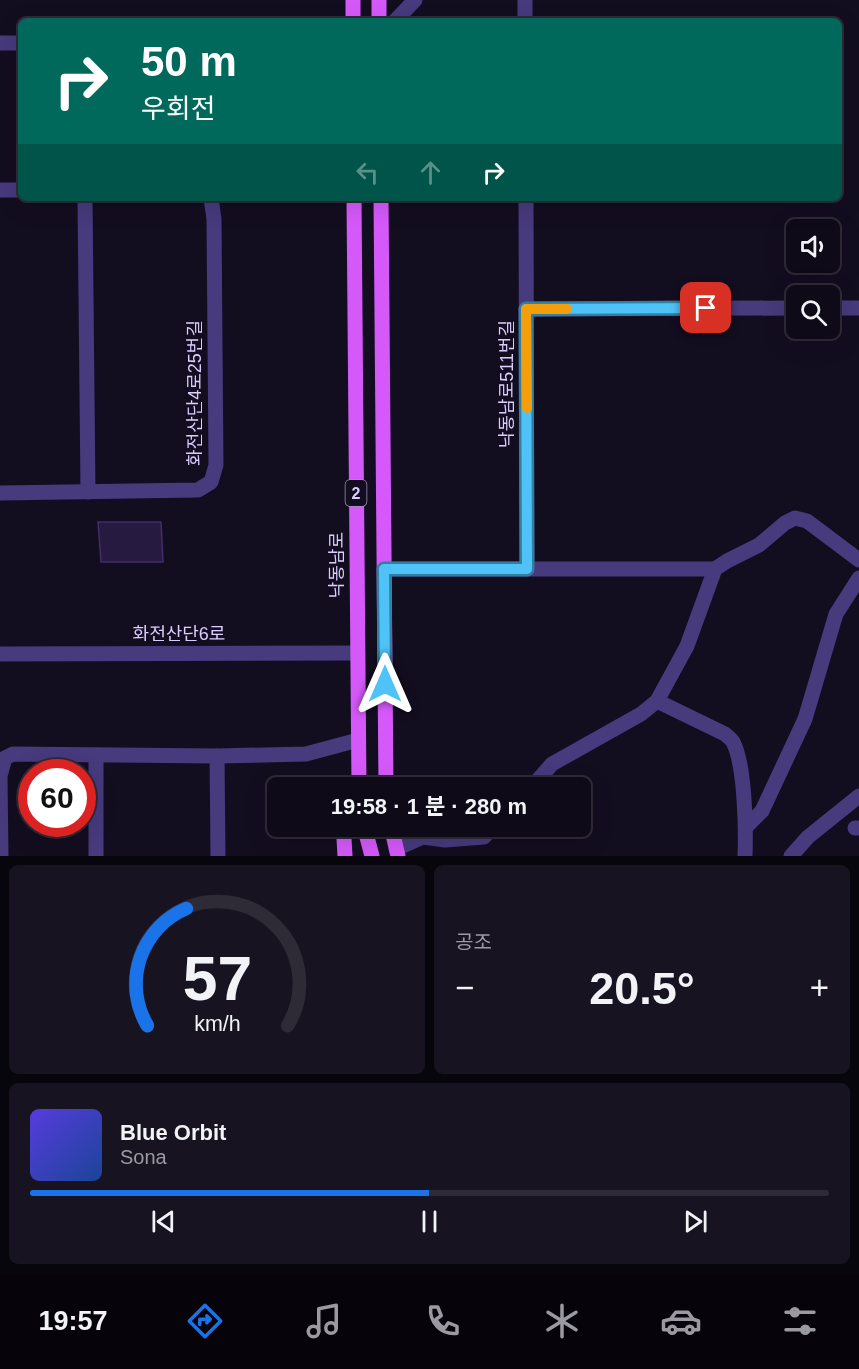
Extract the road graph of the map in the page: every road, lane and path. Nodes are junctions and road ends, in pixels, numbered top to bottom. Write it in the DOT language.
graph roads {
  1 [pos="353,0"];
  2 [pos="379,0"];
  3 [pos="415,0"];
  4 [pos="525,0"];
  5 [pos="353,18"];
  6 [pos="379,18"];
  7 [pos="398,18"];
  8 [pos="525,18"];
  9 [pos="0,43"];
  10 [pos="18,43"];
  11 [pos="0,190"];
  12 [pos="18,190"];
  13 [pos="86,201"];
  14 [pos="211,201"];
  15 [pos="354,201"];
  16 [pos="381,201"];
  17 [pos="526,201"];
  18 [pos="786,308"];
  19 [pos="840,308"];
  20 [pos="859,308"];
  21 [pos="526,309"];
  22 [pos="88,492"];
  23 [pos="0,494"];
  24 [pos="859,560"];
  25 [pos="384,569"];
  26 [pos="527,569"];
  27 [pos="715,569"];
  28 [pos="859,578"];
  29 [pos="357,653"];
  30 [pos="0,654"];
  31 [pos="657,701"];
  32 [pos="358,740"];
  33 [pos="96,755"];
  34 [pos="217,756"];
  35 [pos="358,777"];
  36 [pos="386,777"];
  37 [pos="541,777"];
  38 [pos="859,796"];
  39 [pos="746,827"];
  40 [pos="344,837"];
  41 [pos="367,837"];
  42 [pos="393,837"];
  43 [pos="423,837"];
  44 [pos="423,837"];
  45 [pos="484,837"];
  46 [pos="397,852"];
  47 [pos="1,856"];
  48 [pos="96,856"];
  49 [pos="218,856"];
  50 [pos="345,856"];
  51 [pos="372,856"];
  52 [pos="745,856"];
  53 [pos="791,856"];
  1 -- 5 [label="main road"];
  2 -- 6 [label="main road"];
  3 -- 7 [label="street"];
  4 -- 8 [label="street"];
  9 -- 10 [label="street"];
  11 -- 12 [label="street"];
  13 -- 22 [label="street"];
  14 -- 22 [label="street, 화전산단4로25번길"];
  15 -- 29 [label="main road, 낙동남로 / 2"];
  16 -- 25 [label="main road, 2"];
  17 -- 21 [label="street, 낙동남로511번길"];
  18 -- 21 [label="street"];
  19 -- 20 [label="street"];
  21 -- 26 [label="street, 낙동남로511번길"];
  22 -- 23 [label="street, 화전산단4로25번길"];
  24 -- 27 [label="street"];
  25 -- 26 [label="street"];
  25 -- 36 [label="main road, 2"];
  26 -- 27 [label="street"];
  27 -- 31 [label="street"];
  28 -- 39 [label="street"];
  29 -- 30 [label="street, 화전산단6로"];
  29 -- 32 [label="main road, 낙동남로 / 2"];
  31 -- 37 [label="street"];
  31 -- 39 [label="street"];
  32 -- 34 [label="street"];
  32 -- 35 [label="main road, 낙동남로 / 2"];
  33 -- 34 [label="street"];
  33 -- 47 [label="street"];
  33 -- 48 [label="street"];
  34 -- 49 [label="street"];
  38 -- 53 [label="street"];
  39 -- 52 [label="street"];
  40 -- 50 [label="main road"];
  41 -- 51 [label="main road"];
  42 -- 46 [label="main road"];
  43 -- 46 [label="street"];
  44 -- 45 [label="street"];
}
